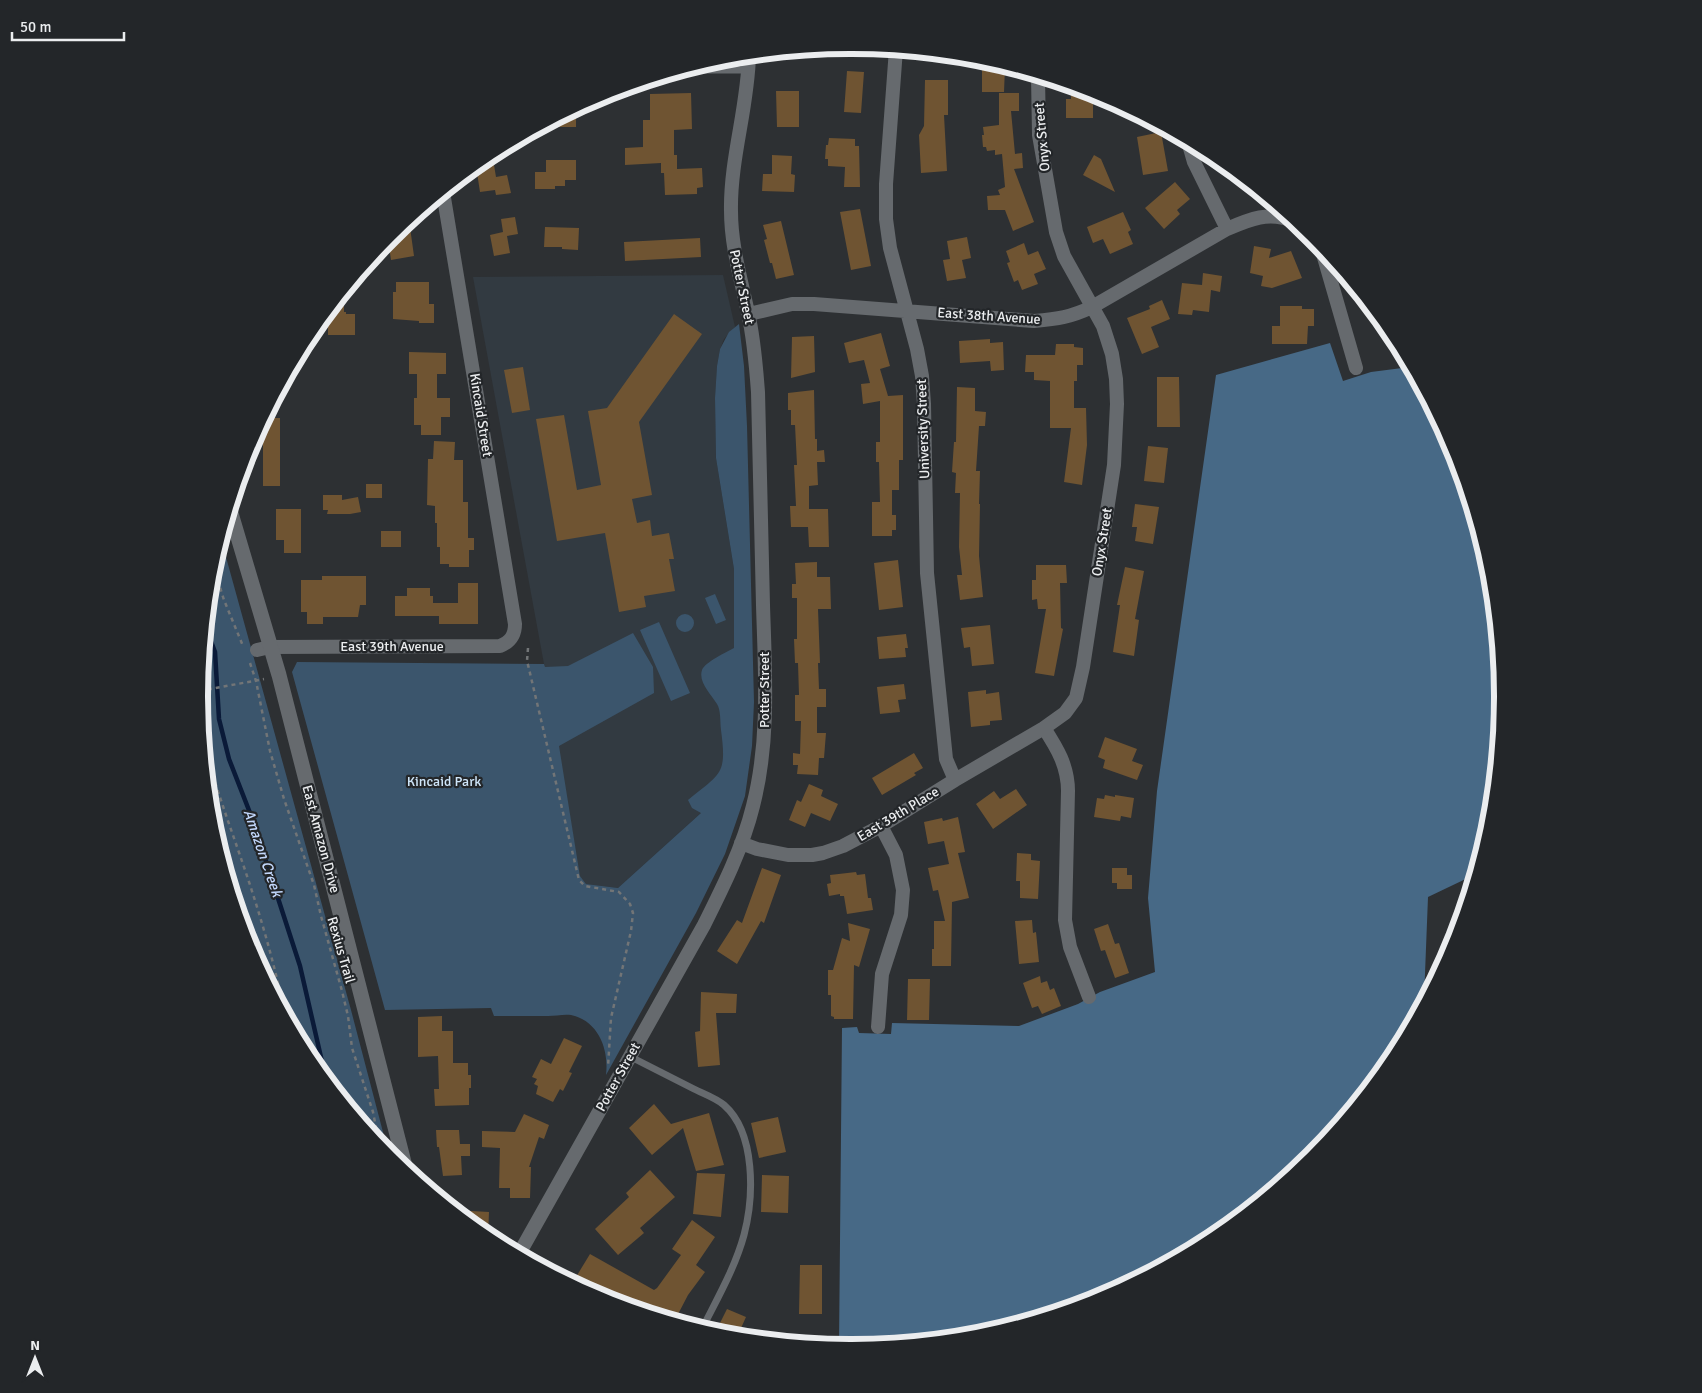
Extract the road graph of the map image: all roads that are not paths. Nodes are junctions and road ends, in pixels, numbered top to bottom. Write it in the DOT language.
graph roads {
  1 [pos="896,55"];
  2 [pos="749,62"];
  3 [pos="710,70"];
  4 [pos="748,70"];
  5 [pos="1038,82"];
  6 [pos="1191,152"];
  7 [pos="444,199"];
  8 [pos="1279,217"];
  9 [pos="1227,229"];
  10 [pos="1326,265"];
  11 [pos="1092,307"];
  12 [pos="907,311"];
  13 [pos="749,314"];
  14 [pos="1356,368"];
  15 [pos="232,523"];
  16 [pos="512,638"];
  17 [pos="255,652"];
  18 [pos="1044,728"];
  19 [pos="955,780"];
  20 [pos="881,826"];
  21 [pos="741,843"];
  22 [pos="1089,997"];
  23 [pos="878,1027"];
  24 [pos="629,1056"];
  25 [pos="402,1156"];
  26 [pos="522,1248"];
  27 [pos="705,1322"];
  1 -- 12 [label="street, University Street"];
  2 -- 4 [label="street, Potter Street"];
  3 -- 4 [label="lane"];
  4 -- 13 [label="street, Potter Street"];
  5 -- 11 [label="street, Onyx Street"];
  6 -- 9 [label="street"];
  7 -- 16 [label="street, Kincaid Street"];
  8 -- 9 [label="street, East 38th Avenue"];
  9 -- 11 [label="street, East 38th Avenue"];
  10 -- 14 [label="street"];
  11 -- 12 [label="street, East 38th Avenue"];
  11 -- 18 [label="street, Onyx Street"];
  12 -- 13 [label="street, East 38th Avenue"];
  12 -- 19 [label="street, University Street"];
  13 -- 21 [label="street, Potter Street"];
  15 -- 17 [label="street, East Amazon Drive"];
  16 -- 17 [label="street, East 39th Avenue"];
  17 -- 25 [label="street, East Amazon Drive"];
  18 -- 19 [label="street, East 39th Place"];
  18 -- 22 [label="street"];
  19 -- 20 [label="street, East 39th Place"];
  20 -- 21 [label="street, East 39th Place"];
  20 -- 23 [label="street"];
  21 -- 24 [label="street, Potter Street"];
  24 -- 26 [label="street, Potter Street"];
  24 -- 27 [label="lane"];
}
